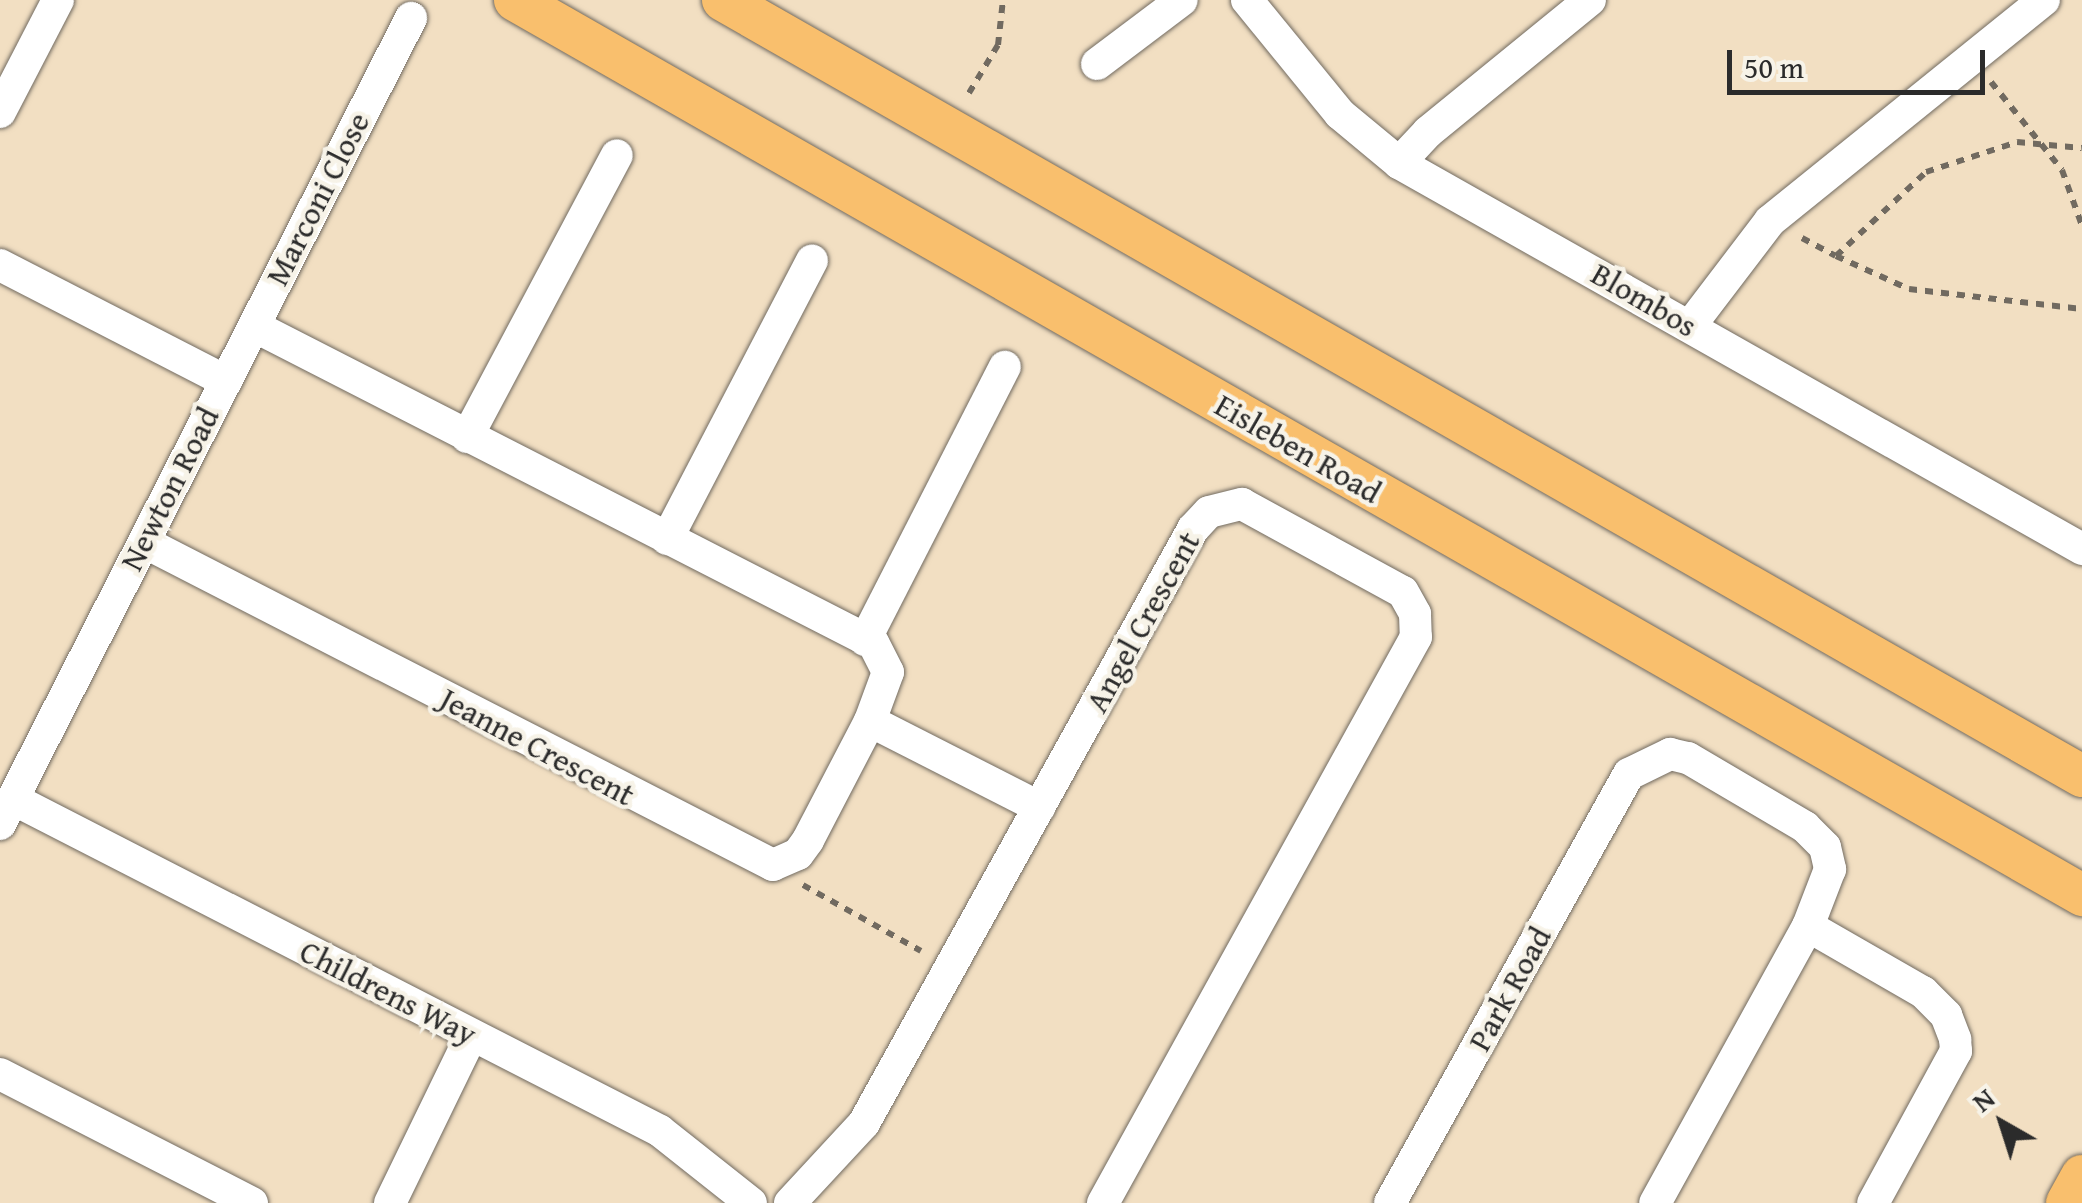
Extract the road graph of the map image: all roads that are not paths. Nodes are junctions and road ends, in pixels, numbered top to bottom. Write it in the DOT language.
graph roads {
  1 [pos="58,0"];
  2 [pos="515,0"];
  3 [pos="723,0"];
  4 [pos="1182,0"];
  5 [pos="1247,0"];
  6 [pos="2044,0"];
  7 [pos="1579,3"];
  8 [pos="411,18"];
  9 [pos="1098,64"];
  10 [pos="0,112"];
  11 [pos="617,155"];
  12 [pos="1399,164"];
  13 [pos="812,261"];
  14 [pos="0,265"];
  15 [pos="254,326"];
  16 [pos="1690,326"];
  17 [pos="1005,366"];
  18 [pos="226,381"];
  19 [pos="468,436"];
  20 [pos="667,538"];
  21 [pos="144,542"];
  22 [pos="2082,550"];
  23 [pos="865,640"];
  24 [pos="870,722"];
  25 [pos="2082,776"];
  26 [pos="1039,808"];
  27 [pos="6,811"];
  28 [pos="2082,895"];
  29 [pos="1808,926"];
  30 [pos="472,1036"];
  31 [pos="0,1074"];
  32 [pos="2082,1176"];
  33 [pos="252,1203"];
  34 [pos="390,1203"];
  35 [pos="751,1203"];
  36 [pos="790,1203"];
  37 [pos="1103,1203"];
  38 [pos="1390,1203"];
  39 [pos="1655,1203"];
  40 [pos="1873,1203"];
  41 [pos="2067,1203"];
  1 -- 10 [label="street"];
  2 -- 28 [label="main road, Eisleben Road"];
  3 -- 25 [label="main road"];
  4 -- 9 [label="street"];
  5 -- 12 [label="street, Blombos"];
  6 -- 16 [label="street"];
  7 -- 12 [label="street"];
  8 -- 15 [label="street, Marconi Close"];
  11 -- 19 [label="street"];
  12 -- 16 [label="street, Blombos"];
  13 -- 20 [label="street"];
  14 -- 18 [label="street, Newton Road"];
  15 -- 18 [label="street, Marconi Close"];
  15 -- 19 [label="street"];
  16 -- 22 [label="street, Blombos"];
  17 -- 23 [label="street"];
  18 -- 21 [label="street, Newton Road"];
  19 -- 20 [label="street"];
  20 -- 23 [label="street"];
  21 -- 24 [label="street, Jeanne Crescent"];
  21 -- 27 [label="street, Newton Road"];
  23 -- 24 [label="street"];
  24 -- 26 [label="street"];
  26 -- 36 [label="street, Angel Crescent"];
  26 -- 37 [label="street, Angel Crescent"];
  27 -- 30 [label="street, Childrens Way"];
  29 -- 38 [label="street, Park Road"];
  29 -- 39 [label="street"];
  29 -- 40 [label="street"];
  30 -- 34 [label="street"];
  30 -- 35 [label="street, Childrens Way"];
  31 -- 33 [label="street"];
  32 -- 41 [label="main road"];
}
